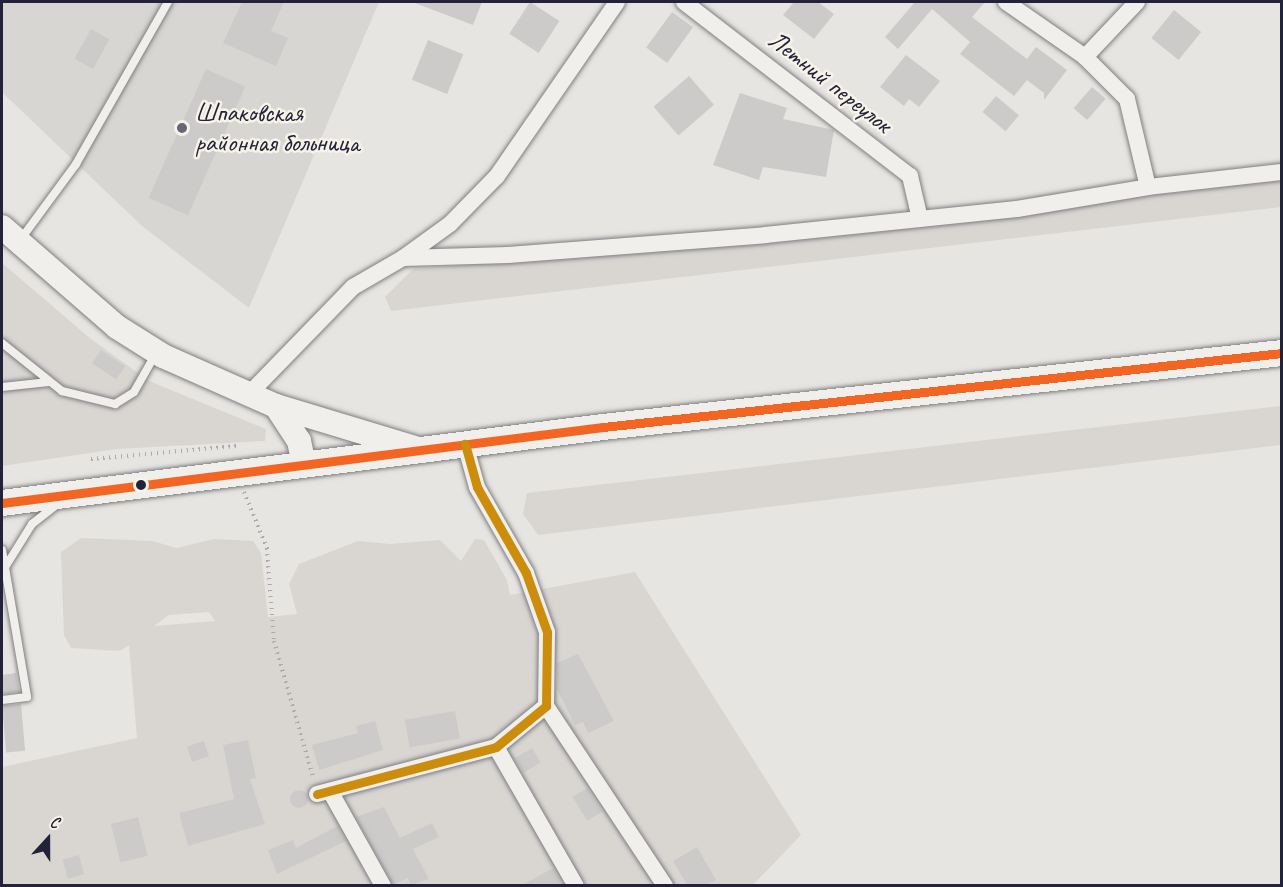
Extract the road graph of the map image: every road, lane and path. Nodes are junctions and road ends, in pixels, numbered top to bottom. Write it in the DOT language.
graph roads {
  1 [pos="168,2"];
  2 [pos="617,2"];
  3 [pos="684,2"];
  4 [pos="1006,2"];
  5 [pos="1137,2"];
  6 [pos="1085,57"];
  7 [pos="1281,172"];
  8 [pos="1148,187"];
  9 [pos="920,219"];
  10 [pos="10,235"];
  11 [pos="403,258"];
  12 [pos="2,343"];
  13 [pos="157,352"];
  14 [pos="1281,353"];
  15 [pos="49,382"];
  16 [pos="2,387"];
  17 [pos="249,394"];
  18 [pos="276,406"];
  19 [pos="465,444"];
  20 [pos="236,446"];
  21 [pos="422,450"];
  22 [pos="91,459"];
  23 [pos="304,465"];
  24 [pos="244,489"];
  25 [pos="71,494"];
  26 [pos="2,503"];
  27 [pos="2,550"];
  28 [pos="4,569"];
  29 [pos="2,700"];
  30 [pos="546,706"];
  31 [pos="496,747"];
  32 [pos="324,793"];
  33 [pos="383,885"];
  34 [pos="576,885"];
  35 [pos="665,885"];
  1 -- 10 [label="lane"];
  2 -- 11 [label="street"];
  3 -- 9 [label="street, Летний переулок"];
  4 -- 6 [label="street"];
  5 -- 6 [label="street"];
  6 -- 8 [label="street"];
  7 -- 8 [label="street"];
  8 -- 9 [label="street"];
  9 -- 11 [label="street"];
  10 -- 13 [label="street"];
  11 -- 17 [label="street"];
  12 -- 15 [label="lane"];
  13 -- 15 [label="lane"];
  13 -- 17 [label="street"];
  14 -- 19 [label="main road"];
  15 -- 16 [label="lane"];
  17 -- 18 [label="street"];
  18 -- 21 [label="street"];
  18 -- 23 [label="street"];
  19 -- 21 [label="main road"];
  19 -- 30 [label="street"];
  20 -- 22 [label="path"];
  21 -- 23 [label="main road"];
  23 -- 25 [label="main road"];
  24 -- 32 [label="path"];
  25 -- 26 [label="main road"];
  25 -- 28 [label="lane"];
  27 -- 28 [label="lane"];
  28 -- 29 [label="lane"];
  30 -- 31 [label="street"];
  30 -- 35 [label="street"];
  31 -- 32 [label="street"];
  31 -- 34 [label="street"];
  32 -- 33 [label="street"];
}
